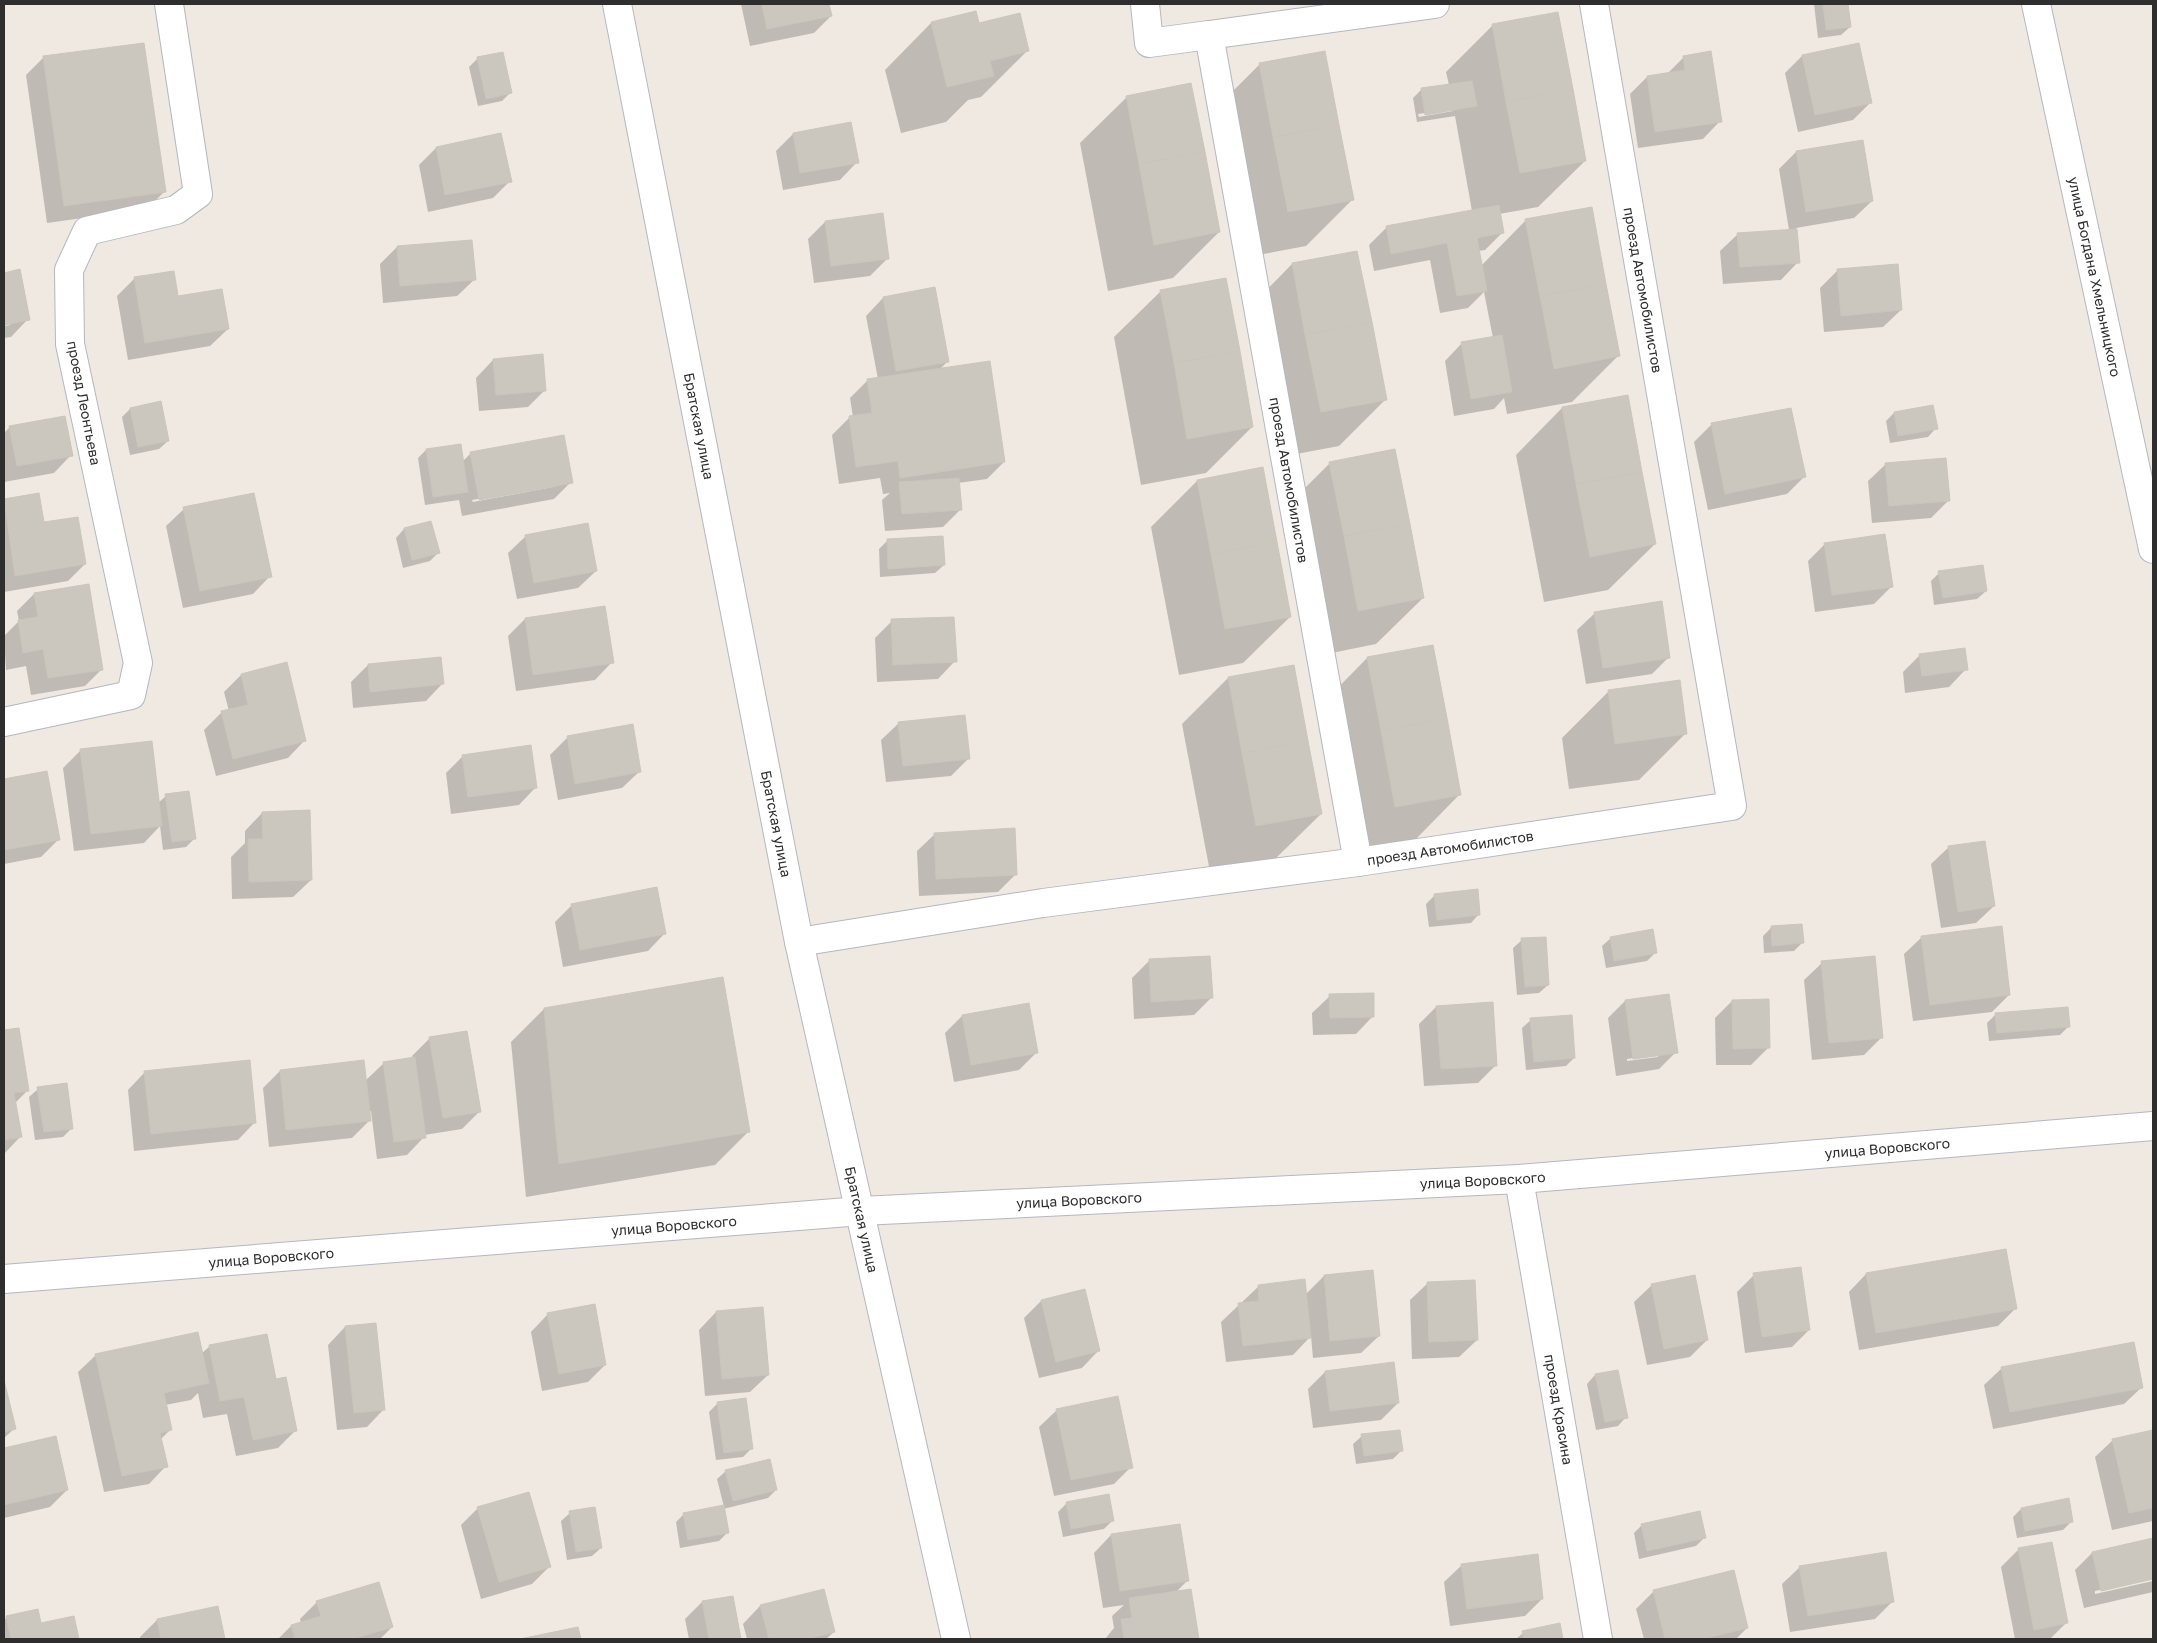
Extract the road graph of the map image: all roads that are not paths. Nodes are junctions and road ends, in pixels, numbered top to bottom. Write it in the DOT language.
graph roads {
  1 [pos="170,4"];
  2 [pos="616,4"];
  3 [pos="1145,4"];
  4 [pos="1436,4"];
  5 [pos="1594,4"];
  6 [pos="2036,4"];
  7 [pos="1210,35"];
  8 [pos="2153,548"];
  9 [pos="4,722"];
  10 [pos="1358,862"];
  11 [pos="799,942"];
  12 [pos="2153,1126"];
  13 [pos="1519,1179"];
  14 [pos="861,1211"];
  15 [pos="4,1279"];
  16 [pos="956,1639"];
  17 [pos="1598,1639"];
  1 -- 9 [label="street, проезд Леонтьева"];
  2 -- 11 [label="street, Братская улица"];
  3 -- 7 [label="street"];
  4 -- 7 [label="street"];
  5 -- 10 [label="street, проезд Автомобилистов"];
  6 -- 8 [label="street, улица Богдана Хмельницкого"];
  7 -- 10 [label="street, проезд Автомобилистов"];
  10 -- 11 [label="street"];
  11 -- 14 [label="street, Братская улица"];
  12 -- 13 [label="street, улица Воровского"];
  13 -- 14 [label="street, улица Воровского"];
  13 -- 17 [label="street, проезд Красина"];
  14 -- 15 [label="street, улица Воровского"];
  14 -- 16 [label="street, Братская улица"];
}
